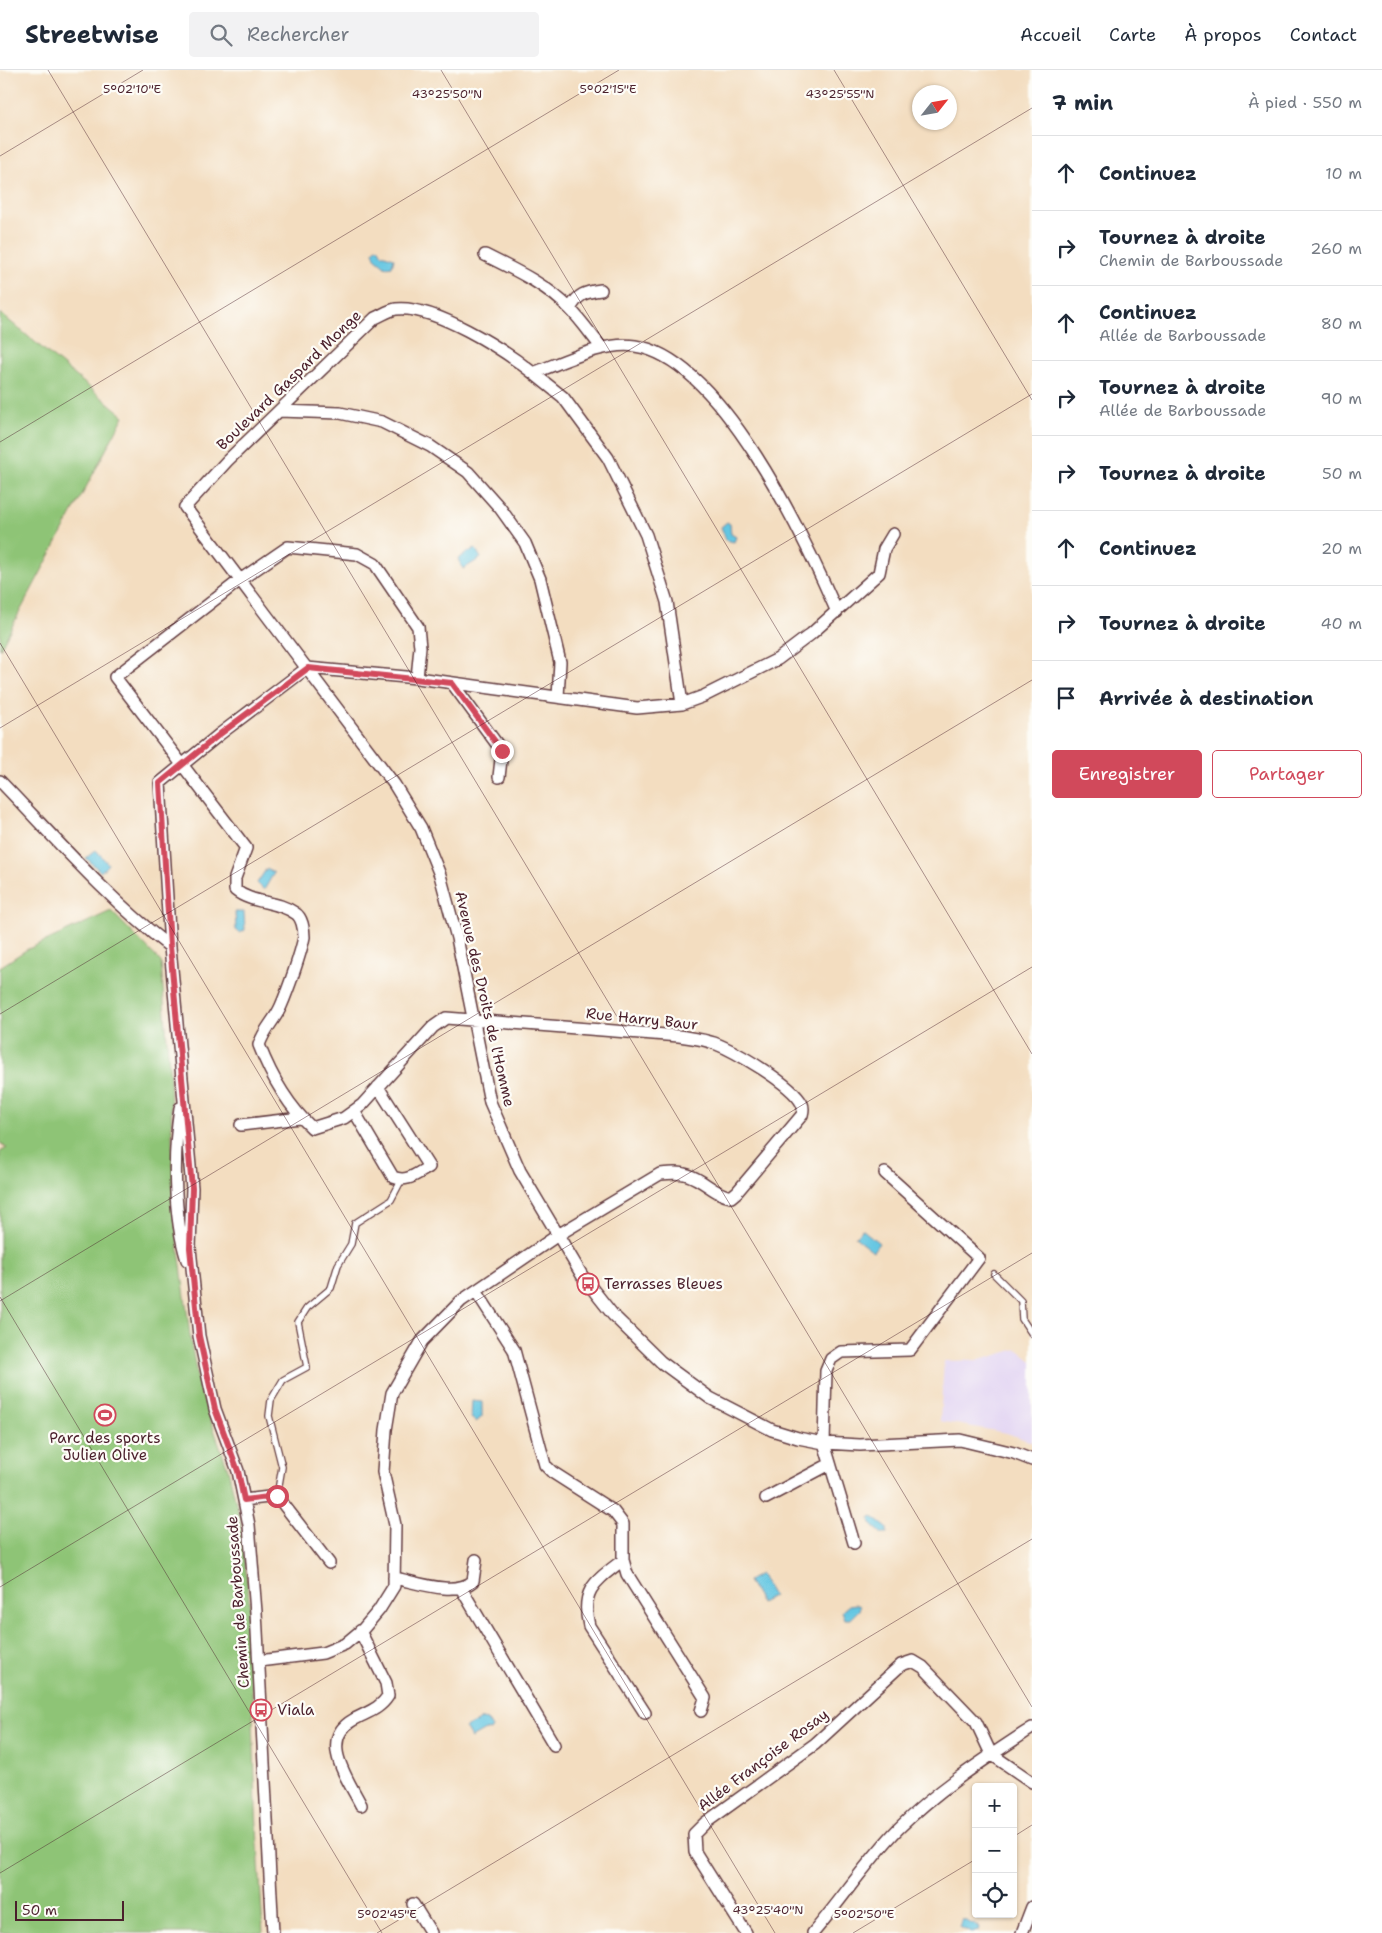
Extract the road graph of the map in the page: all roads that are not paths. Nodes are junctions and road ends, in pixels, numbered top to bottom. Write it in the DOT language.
graph roads {
  1 [pos="485,255"];
  2 [pos="601,290"];
  3 [pos="570,309"];
  4 [pos="602,348"];
  5 [pos="533,373"];
  6 [pos="279,412"];
  7 [pos="185,507"];
  8 [pos="893,534"];
  9 [pos="240,580"];
  10 [pos="837,612"];
  11 [pos="308,668"];
  12 [pos="417,678"];
  13 [pos="452,683"];
  14 [pos="558,697"];
  15 [pos="682,704"];
  16 [pos="181,766"];
  17 [pos="499,777"];
  18 [pos="0,781"];
  19 [pos="170,946"];
  20 [pos="473,1020"];
  21 [pos="378,1087"];
  22 [pos="182,1090"];
  23 [pos="354,1111"];
  24 [pos="300,1118"];
  25 [pos="241,1125"];
  26 [pos="885,1173"];
  27 [pos="401,1180"];
  28 [pos="178,1208"];
  29 [pos="191,1213"];
  30 [pos="558,1235"];
  31 [pos="994,1274"];
  32 [pos="192,1276"];
  33 [pos="476,1291"];
  34 [pos="1032,1334"];
  35 [pos="824,1443"];
  36 [pos="1032,1460"];
  37 [pos="830,1464"];
  38 [pos="277,1496"];
  39 [pos="766,1498"];
  40 [pos="244,1500"];
  41 [pos="854,1543"];
  42 [pos="476,1560"];
  43 [pos="623,1560"];
  44 [pos="329,1563"];
  45 [pos="394,1578"];
  46 [pos="461,1588"];
  47 [pos="360,1631"];
  48 [pos="259,1661"];
  49 [pos="701,1711"];
  50 [pos="645,1713"];
  51 [pos="1032,1728"];
  52 [pos="554,1745"];
  53 [pos="991,1754"];
  54 [pos="1032,1782"];
  55 [pos="361,1805"];
  56 [pos="413,1904"];
  57 [pos="1032,1907"];
  58 [pos="272,1933"];
  59 [pos="431,1933"];
  60 [pos="746,1933"];
  61 [pos="814,1933"];
  62 [pos="1022,1933"];
  1 -- 3 [label="street"];
  2 -- 3 [label="street"];
  3 -- 4 [label="street"];
  4 -- 5 [label="street"];
  4 -- 10 [label="street"];
  5 -- 6 [label="street, Boulevard Gaspard Monge"];
  5 -- 15 [label="street, Boulevard Gaspard Monge"];
  6 -- 7 [label="street, Boulevard Gaspard Monge"];
  6 -- 14 [label="street"];
  7 -- 9 [label="street, Avenue des Droits de l'Homme"];
  8 -- 10 [label="street"];
  9 -- 11 [label="street, Avenue des Droits de l'Homme"];
  9 -- 12 [label="street"];
  9 -- 16 [label="street"];
  10 -- 15 [label="street"];
  11 -- 12 [label="street"];
  11 -- 16 [label="street"];
  11 -- 20 [label="street, Avenue des Droits de l'Homme"];
  12 -- 13 [label="street"];
  13 -- 14 [label="street"];
  13 -- 17 [label="street"];
  14 -- 15 [label="street"];
  16 -- 19 [label="street, Chemin de Barboussade"];
  16 -- 24 [label="street"];
  18 -- 19 [label="street"];
  19 -- 22 [label="street, Chemin de Barboussade"];
  20 -- 21 [label="street"];
  20 -- 30 [label="street, Avenue des Droits de l'Homme"];
  20 -- 30 [label="street, Rue Harry Baur"];
  21 -- 23 [label="street"];
  21 -- 27 [label="street"];
  22 -- 28 [label="street, Chemin de Barboussade"];
  22 -- 29 [label="street, Chemin de Barboussade"];
  23 -- 24 [label="street"];
  23 -- 27 [label="street"];
  24 -- 25 [label="street"];
  26 -- 35 [label="street"];
  27 -- 38 [label="lane"];
  28 -- 29 [label="street"];
  28 -- 32 [label="street, Chemin de Barboussade"];
  29 -- 32 [label="street, Chemin de Barboussade"];
  30 -- 33 [label="street"];
  30 -- 35 [label="street, Avenue des Droits de l'Homme"];
  31 -- 34 [label="lane"];
  32 -- 40 [label="street, Chemin de Barboussade"];
  33 -- 43 [label="street"];
  33 -- 45 [label="street"];
  35 -- 36 [label="street, Avenue des Droits de l'Homme"];
  35 -- 37 [label="street"];
  37 -- 39 [label="street"];
  37 -- 41 [label="street"];
  38 -- 40 [label="street"];
  38 -- 44 [label="street"];
  40 -- 48 [label="street, Chemin de Barboussade"];
  42 -- 46 [label="street"];
  43 -- 49 [label="street"];
  43 -- 50 [label="street"];
  45 -- 46 [label="street"];
  45 -- 47 [label="street"];
  46 -- 52 [label="street"];
  47 -- 48 [label="street"];
  47 -- 55 [label="street"];
  48 -- 58 [label="street, Chemin de Barboussade"];
  51 -- 53 [label="street"];
  53 -- 54 [label="street"];
  53 -- 60 [label="street, Allée Françoise Rosay"];
  53 -- 61 [label="street"];
  56 -- 59 [label="street"];
  57 -- 62 [label="street"];
}
